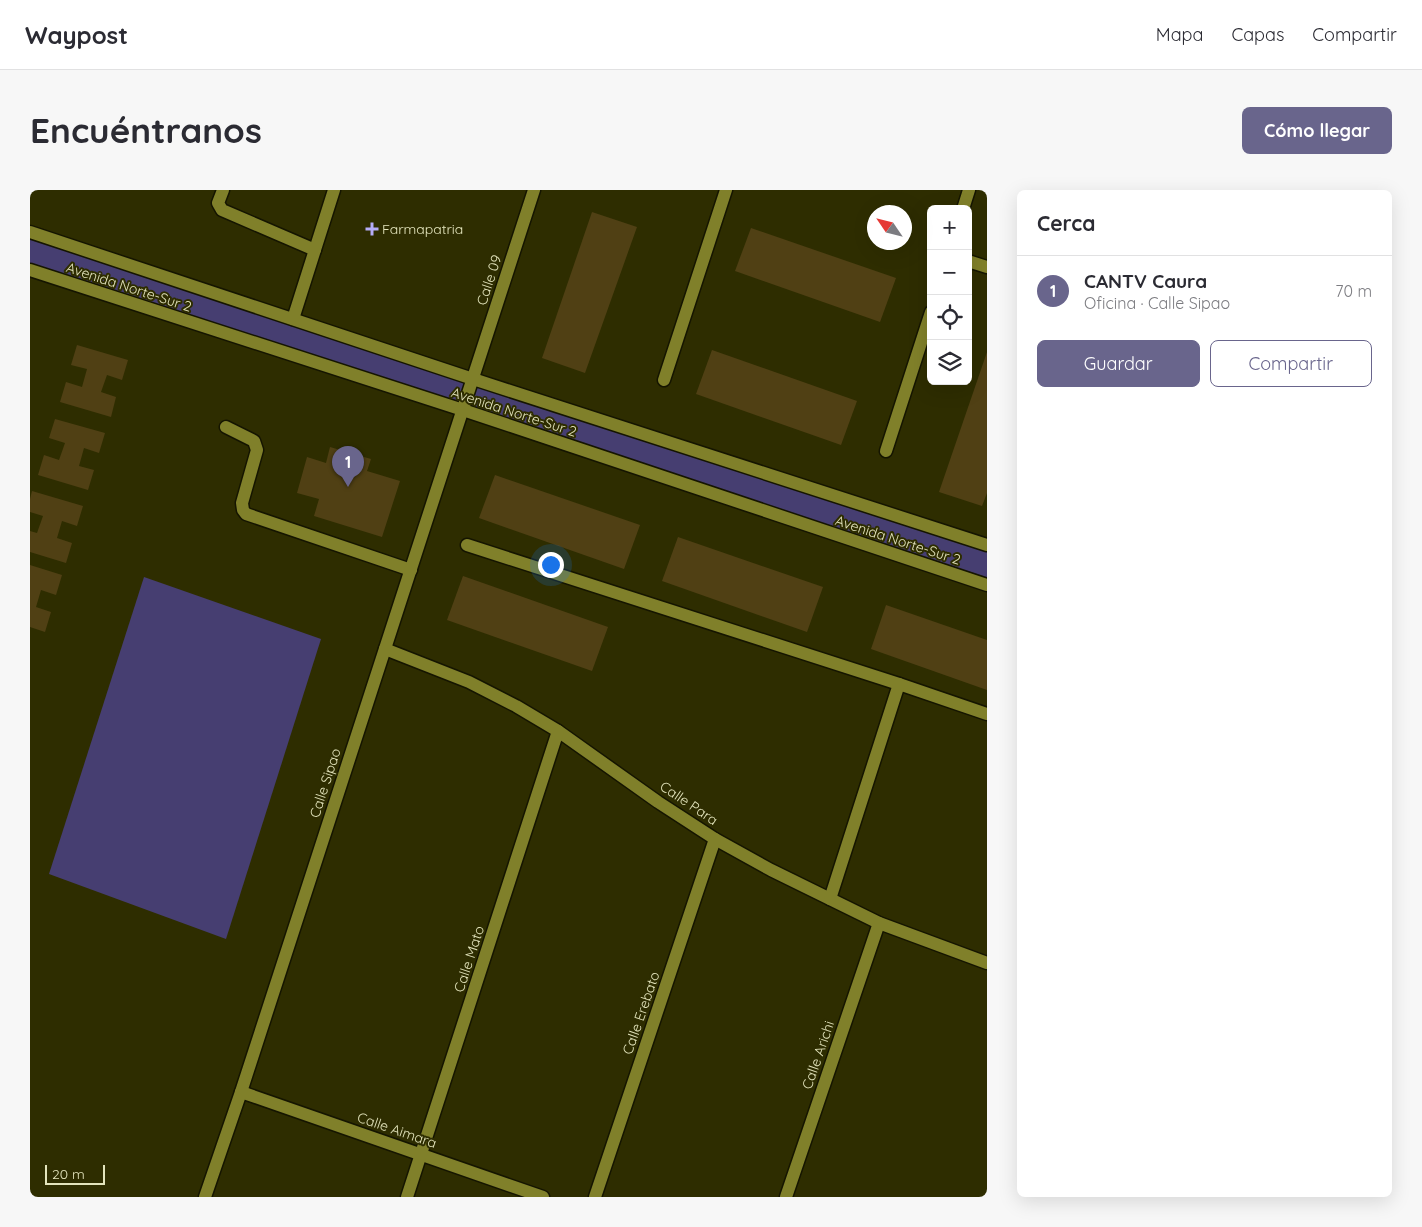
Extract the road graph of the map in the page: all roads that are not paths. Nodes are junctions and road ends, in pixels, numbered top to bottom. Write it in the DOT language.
graph roads {
  1 [pos="222,190"];
  2 [pos="334,190"];
  3 [pos="534,190"];
  4 [pos="726,190"];
  5 [pos="969,190"];
  6 [pos="965,205"];
  7 [pos="30,232"];
  8 [pos="315,250"];
  9 [pos="972,262"];
  10 [pos="987,267"];
  11 [pos="30,270"];
  12 [pos="293,319"];
  13 [pos="927,324"];
  14 [pos="473,379"];
  15 [pos="664,380"];
  16 [pos="463,410"];
  17 [pos="226,427"];
  18 [pos="886,451"];
  19 [pos="467,545"];
  20 [pos="987,545"];
  21 [pos="411,570"];
  22 [pos="987,585"];
  23 [pos="385,649"];
  24 [pos="900,684"];
  25 [pos="987,714"];
  26 [pos="558,731"];
  27 [pos="715,839"];
  28 [pos="830,899"];
  29 [pos="878,923"];
  30 [pos="987,963"];
  31 [pos="241,1092"];
  32 [pos="420,1154"];
  33 [pos="205,1197"];
  34 [pos="407,1197"];
  35 [pos="542,1197"];
  36 [pos="595,1197"];
  37 [pos="786,1197"];
  1 -- 8 [label="street"];
  2 -- 8 [label="street"];
  3 -- 14 [label="street, Calle 09"];
  4 -- 15 [label="street"];
  5 -- 6 [label="street"];
  7 -- 12 [label="street, Avenida Norte-Sur 2"];
  8 -- 12 [label="street"];
  9 -- 10 [label="street"];
  11 -- 16 [label="street, Avenida Norte-Sur 2"];
  12 -- 14 [label="street, Avenida Norte-Sur 2"];
  13 -- 18 [label="street"];
  14 -- 16 [label="street, Calle Sipao"];
  14 -- 20 [label="street, Avenida Norte-Sur 2"];
  16 -- 21 [label="street, Calle Sipao"];
  16 -- 22 [label="street, Avenida Norte-Sur 2"];
  17 -- 21 [label="street"];
  19 -- 24 [label="street"];
  21 -- 23 [label="street, Calle Sipao"];
  23 -- 26 [label="street, Calle Para"];
  23 -- 31 [label="street, Calle Sipao"];
  24 -- 25 [label="street"];
  24 -- 28 [label="street"];
  26 -- 27 [label="street, Calle Para"];
  26 -- 32 [label="street, Calle Mato"];
  27 -- 28 [label="street, Calle Para"];
  27 -- 36 [label="street, Calle Erebato"];
  28 -- 29 [label="street, Calle Para"];
  29 -- 30 [label="street, Calle Para"];
  29 -- 37 [label="street, Calle Arichi"];
  31 -- 32 [label="street, Calle Aimara"];
  31 -- 33 [label="street, Calle Sipao"];
  32 -- 34 [label="street, Calle Mato"];
  32 -- 35 [label="street, Calle Aimara"];
}
